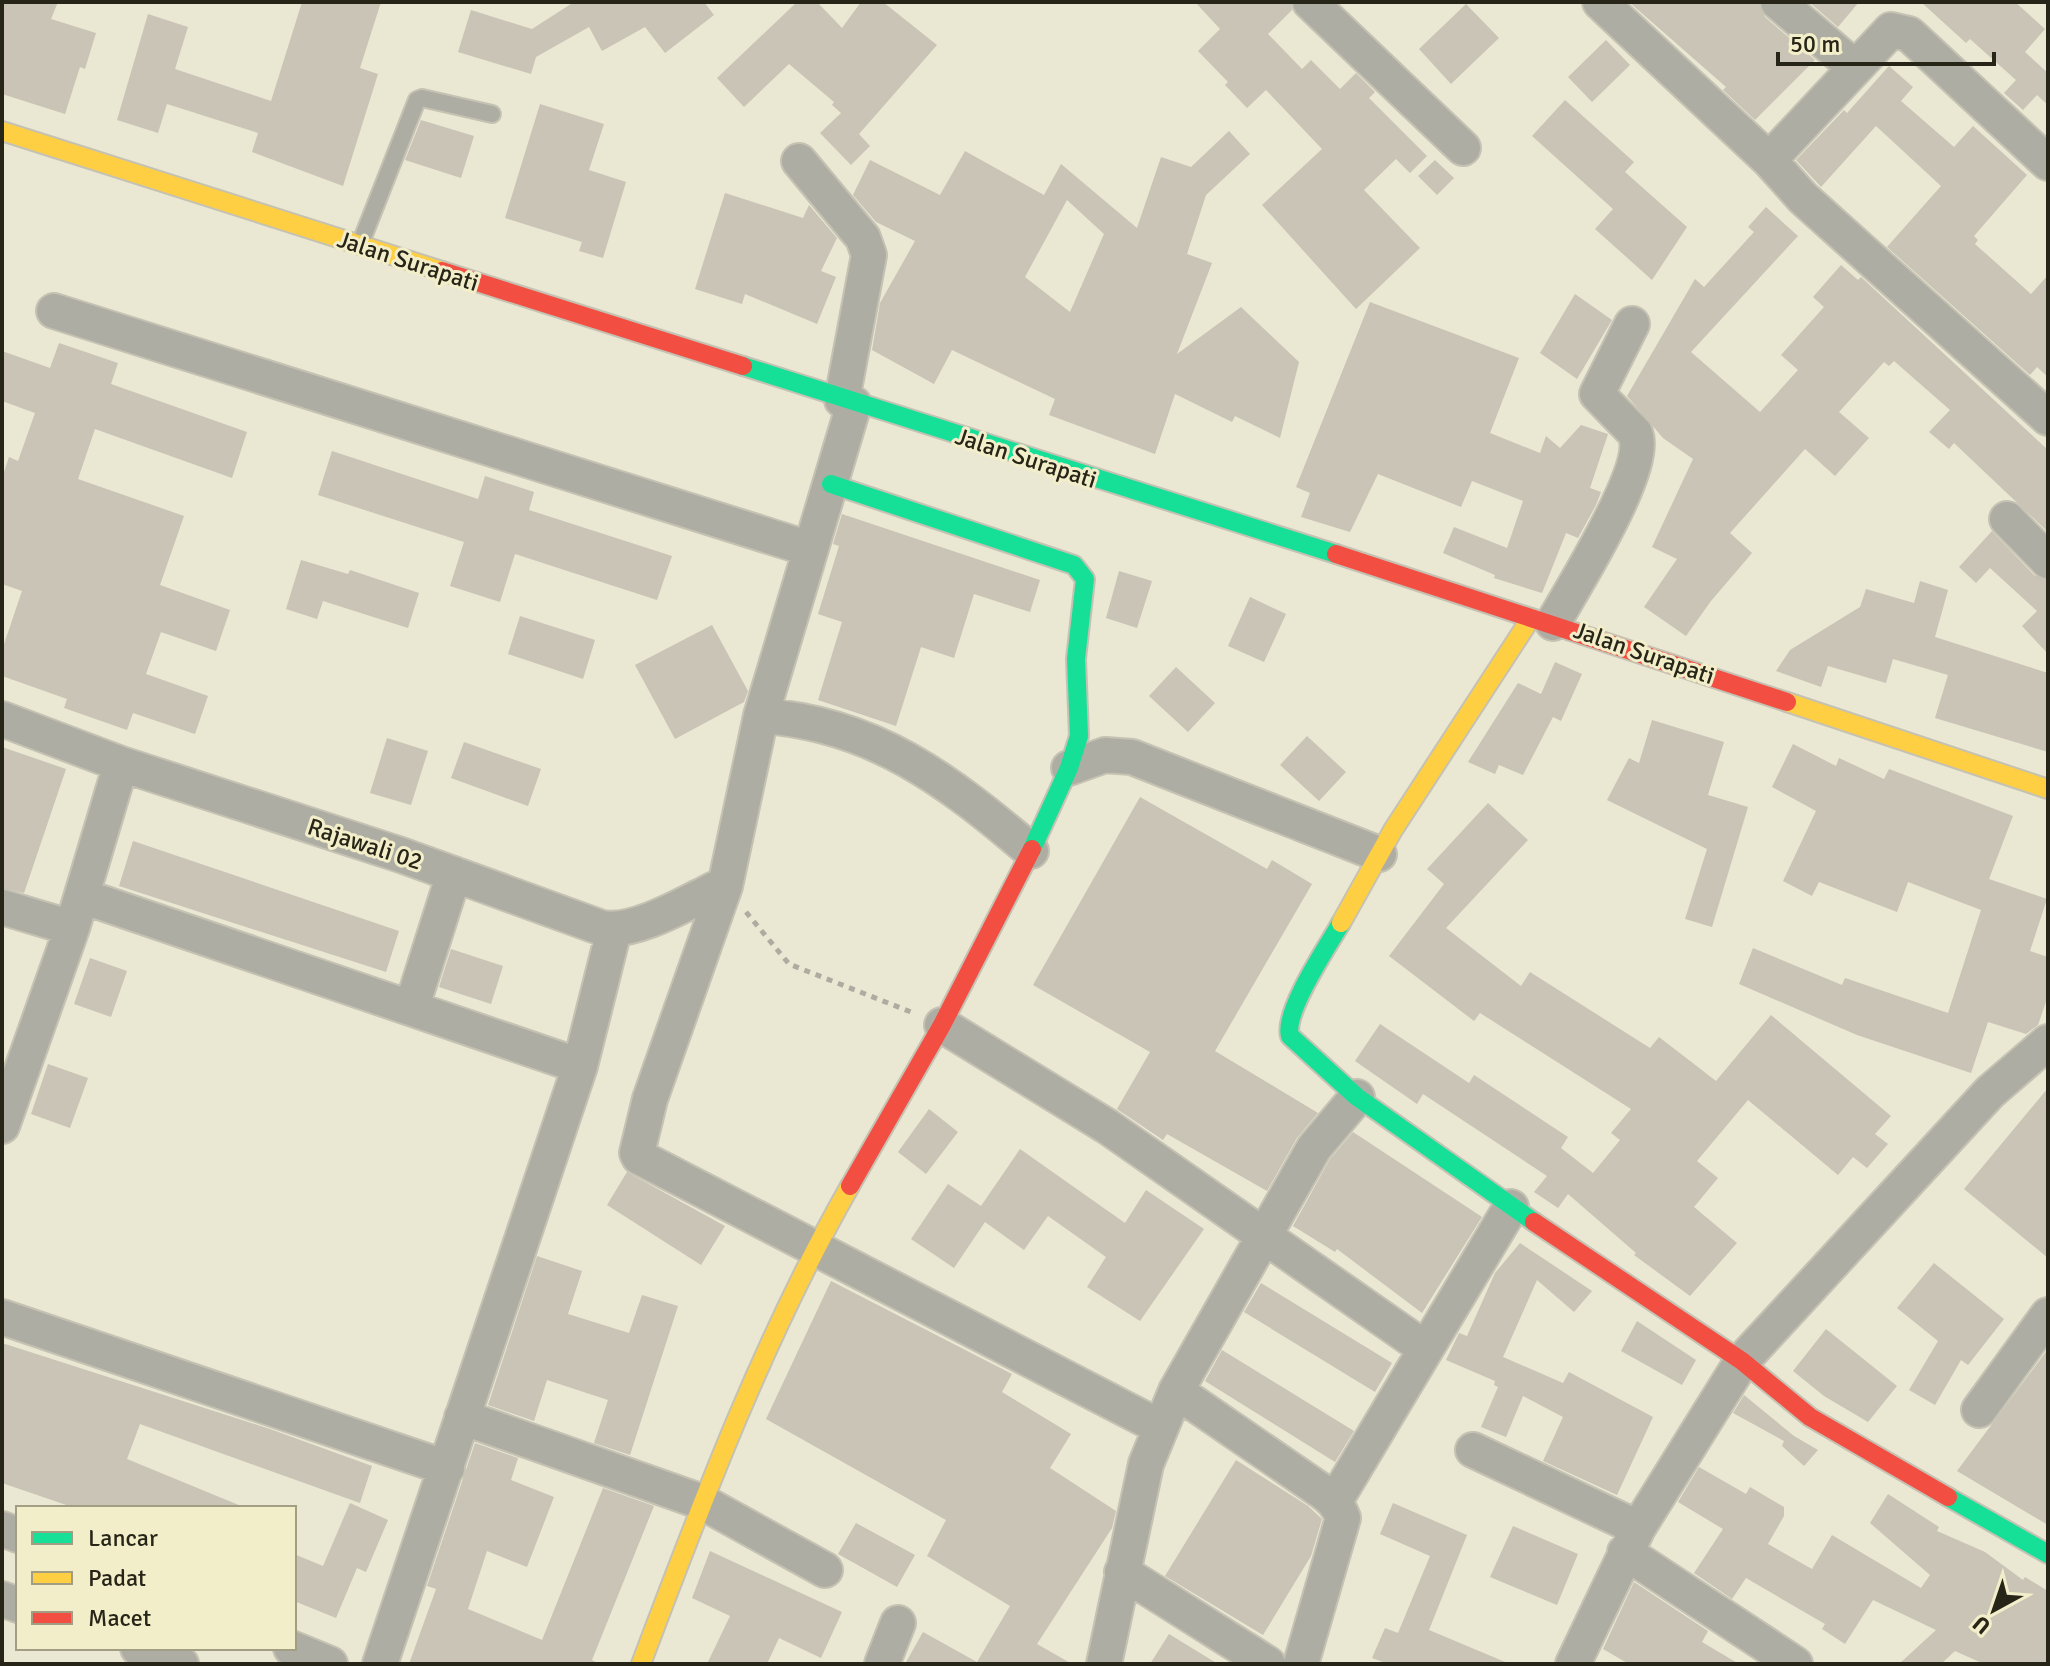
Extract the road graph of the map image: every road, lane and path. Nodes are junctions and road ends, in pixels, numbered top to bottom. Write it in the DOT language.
graph roads {
  1 [pos="1310,2"];
  2 [pos="1600,2"];
  3 [pos="1778,2"];
  4 [pos="1853,66"];
  5 [pos="492,114"];
  6 [pos="2,131"];
  7 [pos="1463,148"];
  8 [pos="1769,160"];
  9 [pos="799,161"];
  10 [pos="2048,163"];
  11 [pos="359,246"];
  12 [pos="54,311"];
  13 [pos="1632,324"];
  14 [pos="848,402"];
  15 [pos="2048,418"];
  16 [pos="831,484"];
  17 [pos="2007,519"];
  18 [pos="810,549"];
  19 [pos="2048,561"];
  20 [pos="1542,621"];
  21 [pos="761,716"];
  22 [pos="2,719"];
  23 [pos="121,764"];
  24 [pos="1069,768"];
  25 [pos="2048,789"];
  26 [pos="1031,851"];
  27 [pos="1379,854"];
  28 [pos="454,874"];
  29 [pos="725,886"];
  30 [pos="2,907"];
  31 [pos="77,912"];
  32 [pos="614,930"];
  33 [pos="412,1006"];
  34 [pos="942,1025"];
  35 [pos="2048,1042"];
  36 [pos="580,1066"];
  37 [pos="1357,1097"];
  38 [pos="2,1126"];
  39 [pos="1511,1207"];
  40 [pos="1264,1234"];
  41 [pos="814,1249"];
  42 [pos="2048,1315"];
  43 [pos="2,1317"];
  44 [pos="1426,1349"];
  45 [pos="1742,1361"];
  46 [pos="1176,1391"];
  47 [pos="1979,1410"];
  48 [pos="462,1417"];
  49 [pos="1160,1427"];
  50 [pos="1473,1450"];
  51 [pos="447,1468"];
  52 [pos="1335,1501"];
  53 [pos="702,1502"];
  54 [pos="1632,1540"];
  55 [pos="2048,1554"];
  56 [pos="825,1570"];
  57 [pos="1122,1572"];
  58 [pos="898,1623"];
  59 [pos="143,1650"];
  60 [pos="296,1650"];
  61 [pos="181,1664"];
  62 [pos="330,1664"];
  63 [pos="380,1664"];
  64 [pos="641,1664"];
  65 [pos="882,1664"];
  66 [pos="1104,1664"];
  67 [pos="1268,1664"];
  68 [pos="1301,1664"];
  69 [pos="1573,1664"];
  70 [pos="1795,1664"];
  1 -- 7 [label="street"];
  2 -- 8 [label="street"];
  3 -- 4 [label="street"];
  4 -- 8 [label="street"];
  4 -- 10 [label="street"];
  5 -- 11 [label="lane"];
  6 -- 11 [label="main road, Jalan Surapati"];
  8 -- 15 [label="street"];
  9 -- 14 [label="street"];
  11 -- 14 [label="main road, Jalan Surapati"];
  12 -- 18 [label="street"];
  13 -- 20 [label="street"];
  14 -- 16 [label="street"];
  14 -- 20 [label="main road, Jalan Surapati"];
  16 -- 18 [label="street"];
  16 -- 24 [label="main road"];
  17 -- 19 [label="street"];
  18 -- 21 [label="street"];
  20 -- 25 [label="main road, Jalan Surapati"];
  20 -- 27 [label="main road"];
  21 -- 26 [label="street"];
  21 -- 29 [label="street"];
  22 -- 23 [label="street, Rajawali 02"];
  23 -- 28 [label="street, Rajawali 02"];
  23 -- 31 [label="street"];
  24 -- 26 [label="main road"];
  24 -- 27 [label="street"];
  26 -- 34 [label="main road"];
  27 -- 37 [label="main road"];
  28 -- 32 [label="street, Rajawali 02"];
  28 -- 33 [label="street"];
  29 -- 32 [label="street"];
  29 -- 34 [label="path"];
  29 -- 41 [label="street"];
  30 -- 31 [label="street"];
  31 -- 33 [label="street"];
  31 -- 38 [label="street"];
  32 -- 36 [label="street"];
  33 -- 36 [label="street"];
  34 -- 40 [label="street"];
  34 -- 41 [label="main road"];
  35 -- 45 [label="street"];
  36 -- 48 [label="street"];
  37 -- 39 [label="main road"];
  37 -- 40 [label="street"];
  39 -- 44 [label="street"];
  39 -- 45 [label="main road"];
  40 -- 44 [label="street"];
  40 -- 46 [label="street"];
  41 -- 49 [label="street"];
  41 -- 53 [label="main road"];
  42 -- 47 [label="street"];
  43 -- 51 [label="street"];
  44 -- 52 [label="street"];
  45 -- 54 [label="street"];
  45 -- 55 [label="main road"];
  46 -- 49 [label="street"];
  46 -- 52 [label="street"];
  48 -- 51 [label="street"];
  48 -- 53 [label="street"];
  49 -- 57 [label="street"];
  50 -- 54 [label="street"];
  51 -- 63 [label="street"];
  52 -- 68 [label="street"];
  53 -- 56 [label="street"];
  53 -- 64 [label="main road"];
  54 -- 69 [label="street"];
  54 -- 70 [label="street"];
  57 -- 66 [label="street"];
  57 -- 67 [label="street"];
  58 -- 65 [label="street"];
  59 -- 61 [label="street"];
  60 -- 62 [label="street"];
}
